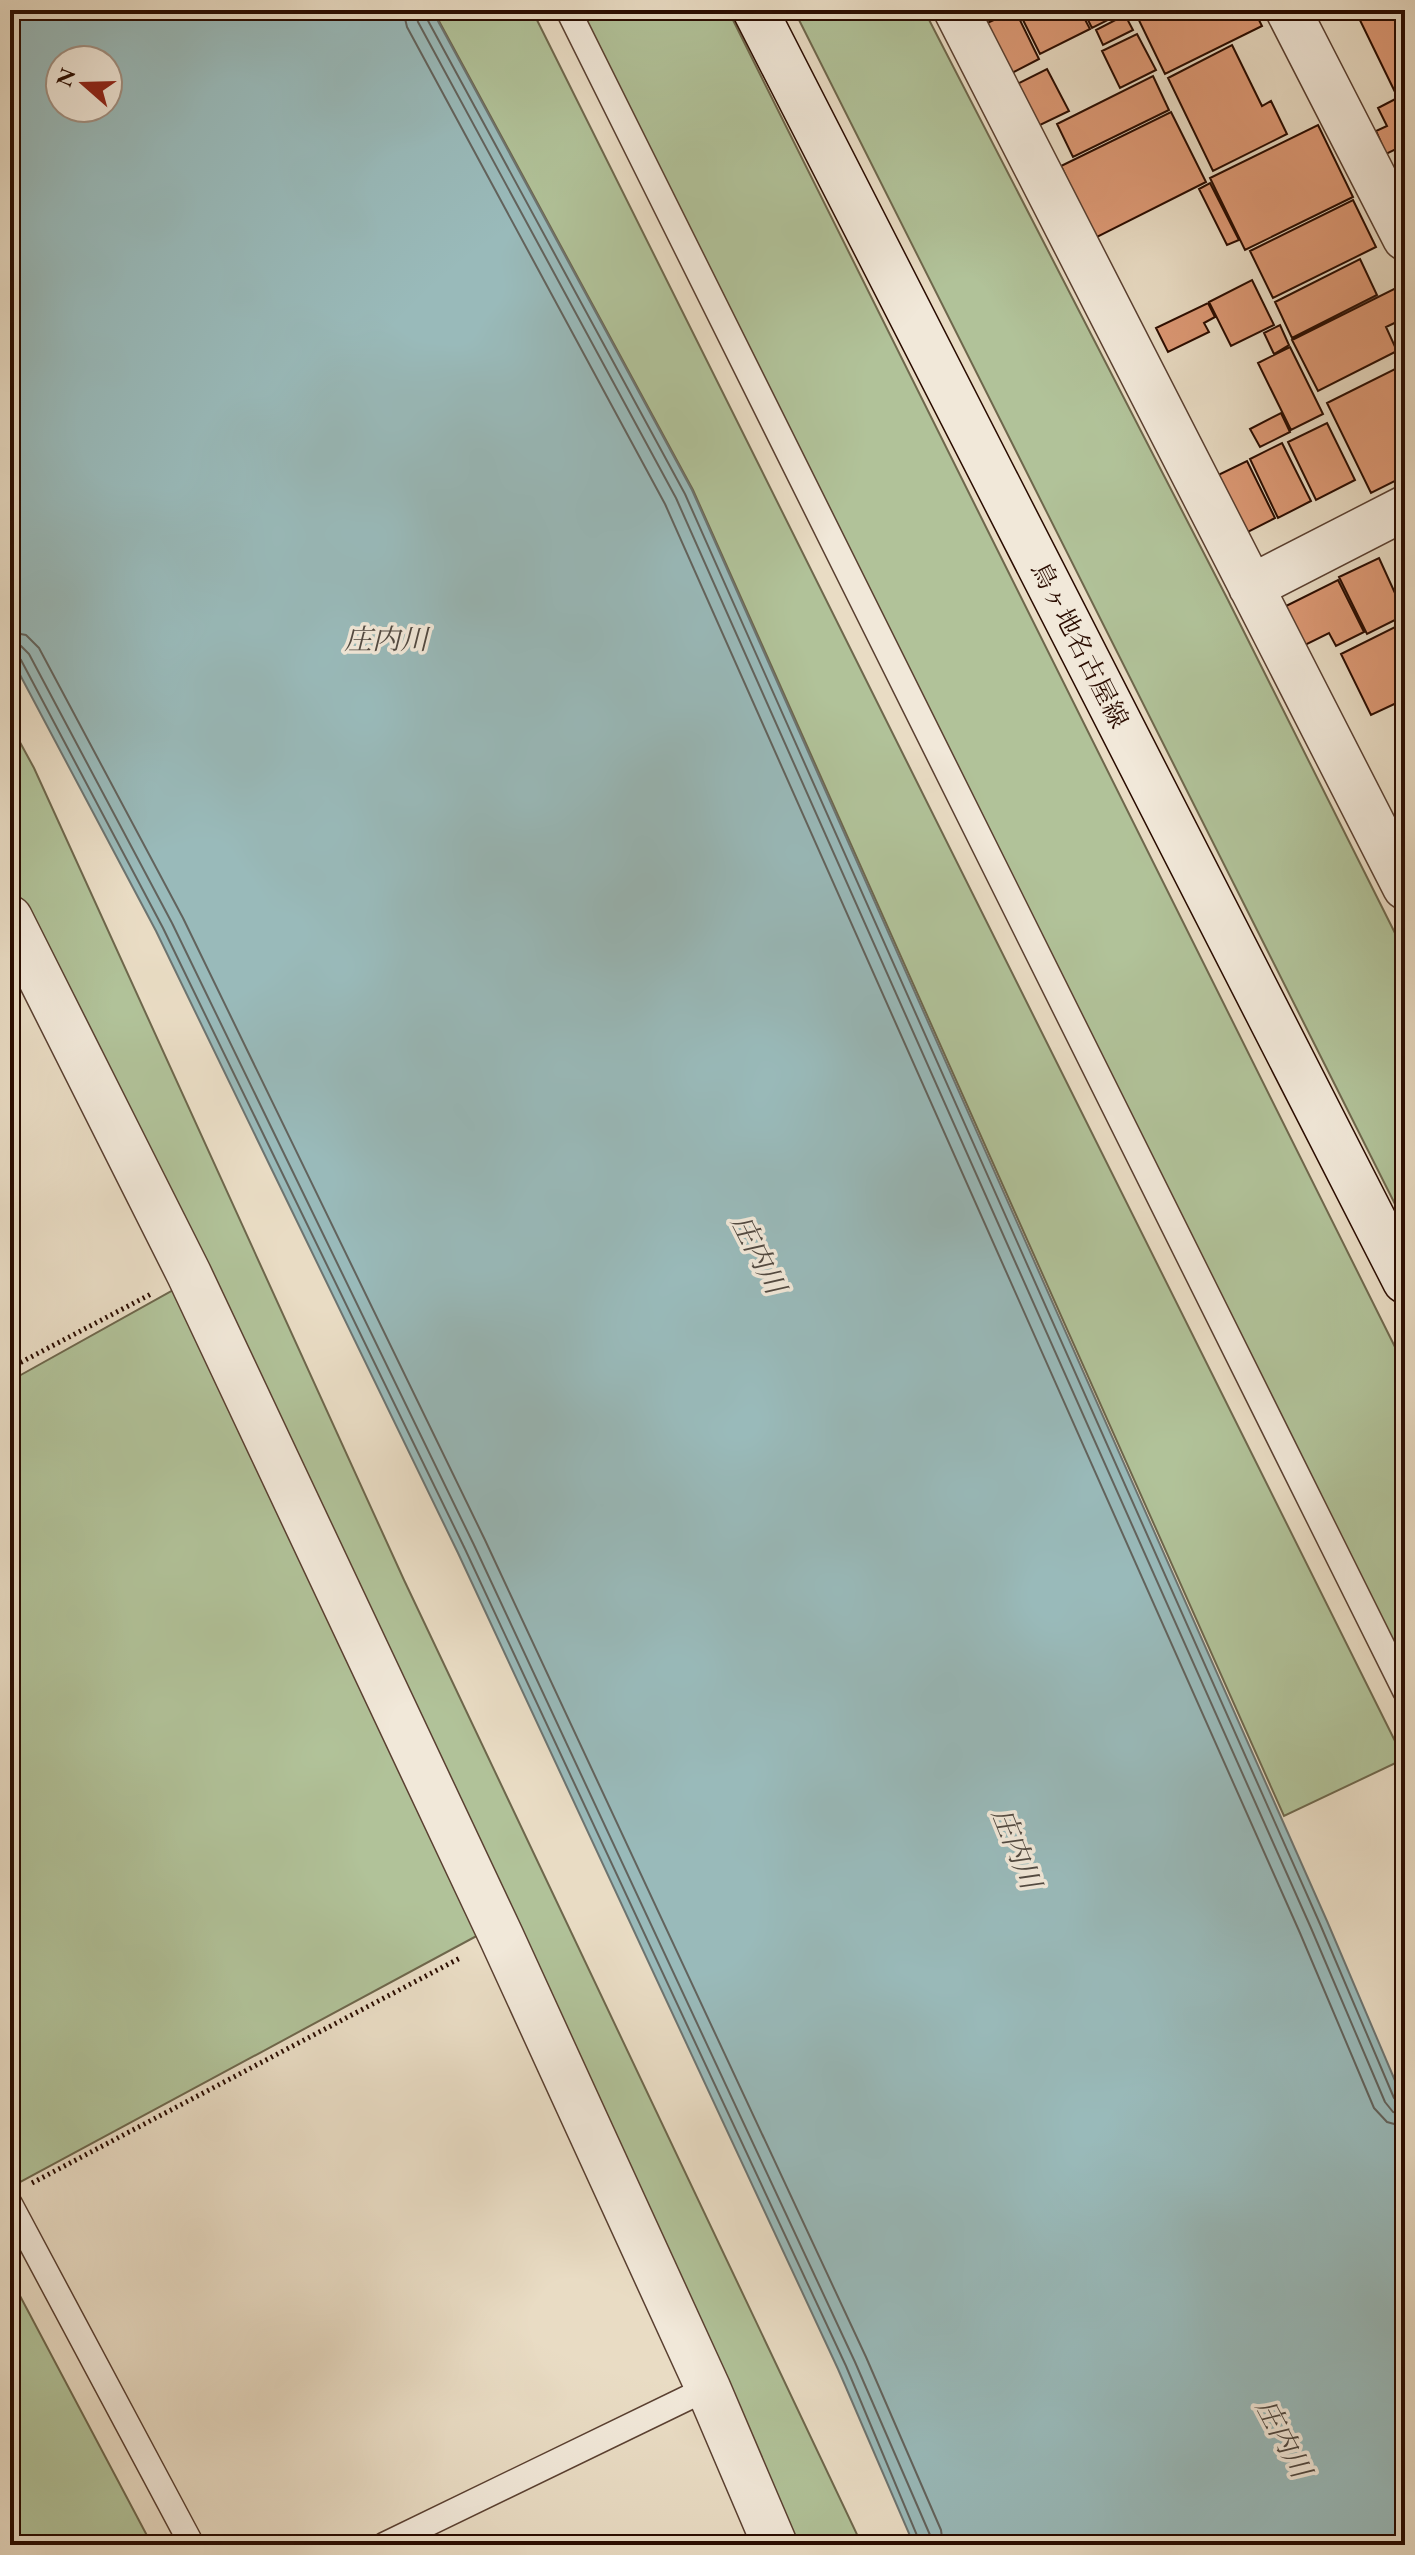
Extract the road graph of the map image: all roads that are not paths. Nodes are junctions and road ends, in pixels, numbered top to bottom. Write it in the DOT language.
graph roads {
  1 [pos="568,10"];
  2 [pos="755,10"];
  3 [pos="956,10"];
  4 [pos="1288,10"];
  5 [pos="1405,238"];
  6 [pos="1405,508"];
  7 [pos="1251,587"];
  8 [pos="1405,887"];
  9 [pos="10,918"];
  10 [pos="1405,1281"];
  11 [pos="1405,1691"];
  12 [pos="17,2196"];
  13 [pos="708,2388"];
  14 [pos="192,2545"];
  15 [pos="384,2545"];
  16 [pos="775,2545"];
  1 -- 11 [label="lane"];
  2 -- 10 [label="street, 鳥ヶ地名古屋線"];
  3 -- 7 [label="street"];
  4 -- 5 [label="street"];
  6 -- 7 [label="street"];
  7 -- 8 [label="street"];
  9 -- 13 [label="street"];
  12 -- 14 [label="lane"];
  13 -- 15 [label="lane"];
  13 -- 16 [label="street"];
}
